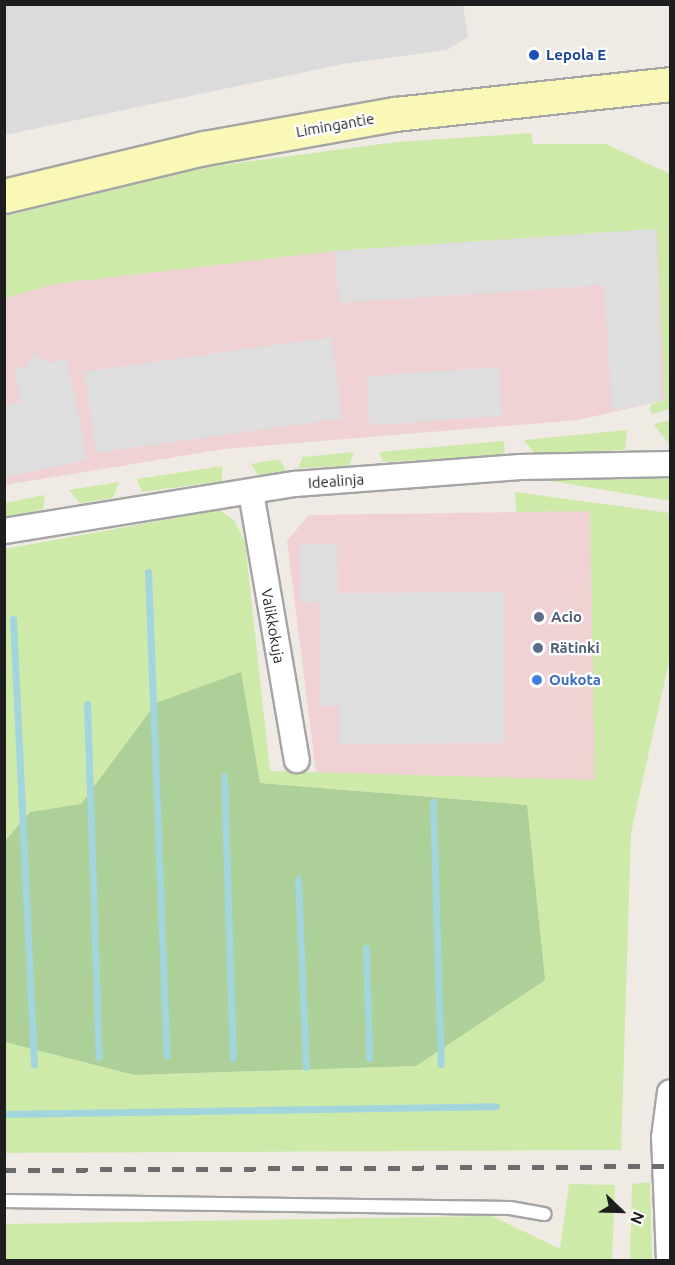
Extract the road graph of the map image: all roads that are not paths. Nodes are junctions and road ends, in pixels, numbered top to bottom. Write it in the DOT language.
graph roads {
  1 [pos="670,84"];
  2 [pos="4,196"];
  3 [pos="670,464"];
  4 [pos="251,492"];
  5 [pos="4,531"];
  6 [pos="297,760"];
  7 [pos="670,1092"];
  8 [pos="4,1201"];
  9 [pos="544,1214"];
  10 [pos="669,1260"];
  1 -- 2 [label="main road, Limingantie"];
  3 -- 4 [label="street, Idealinja"];
  4 -- 5 [label="street, Idealinja"];
  4 -- 6 [label="street, Valikkokuja"];
  7 -- 10 [label="street"];
  8 -- 9 [label="lane"];
}
